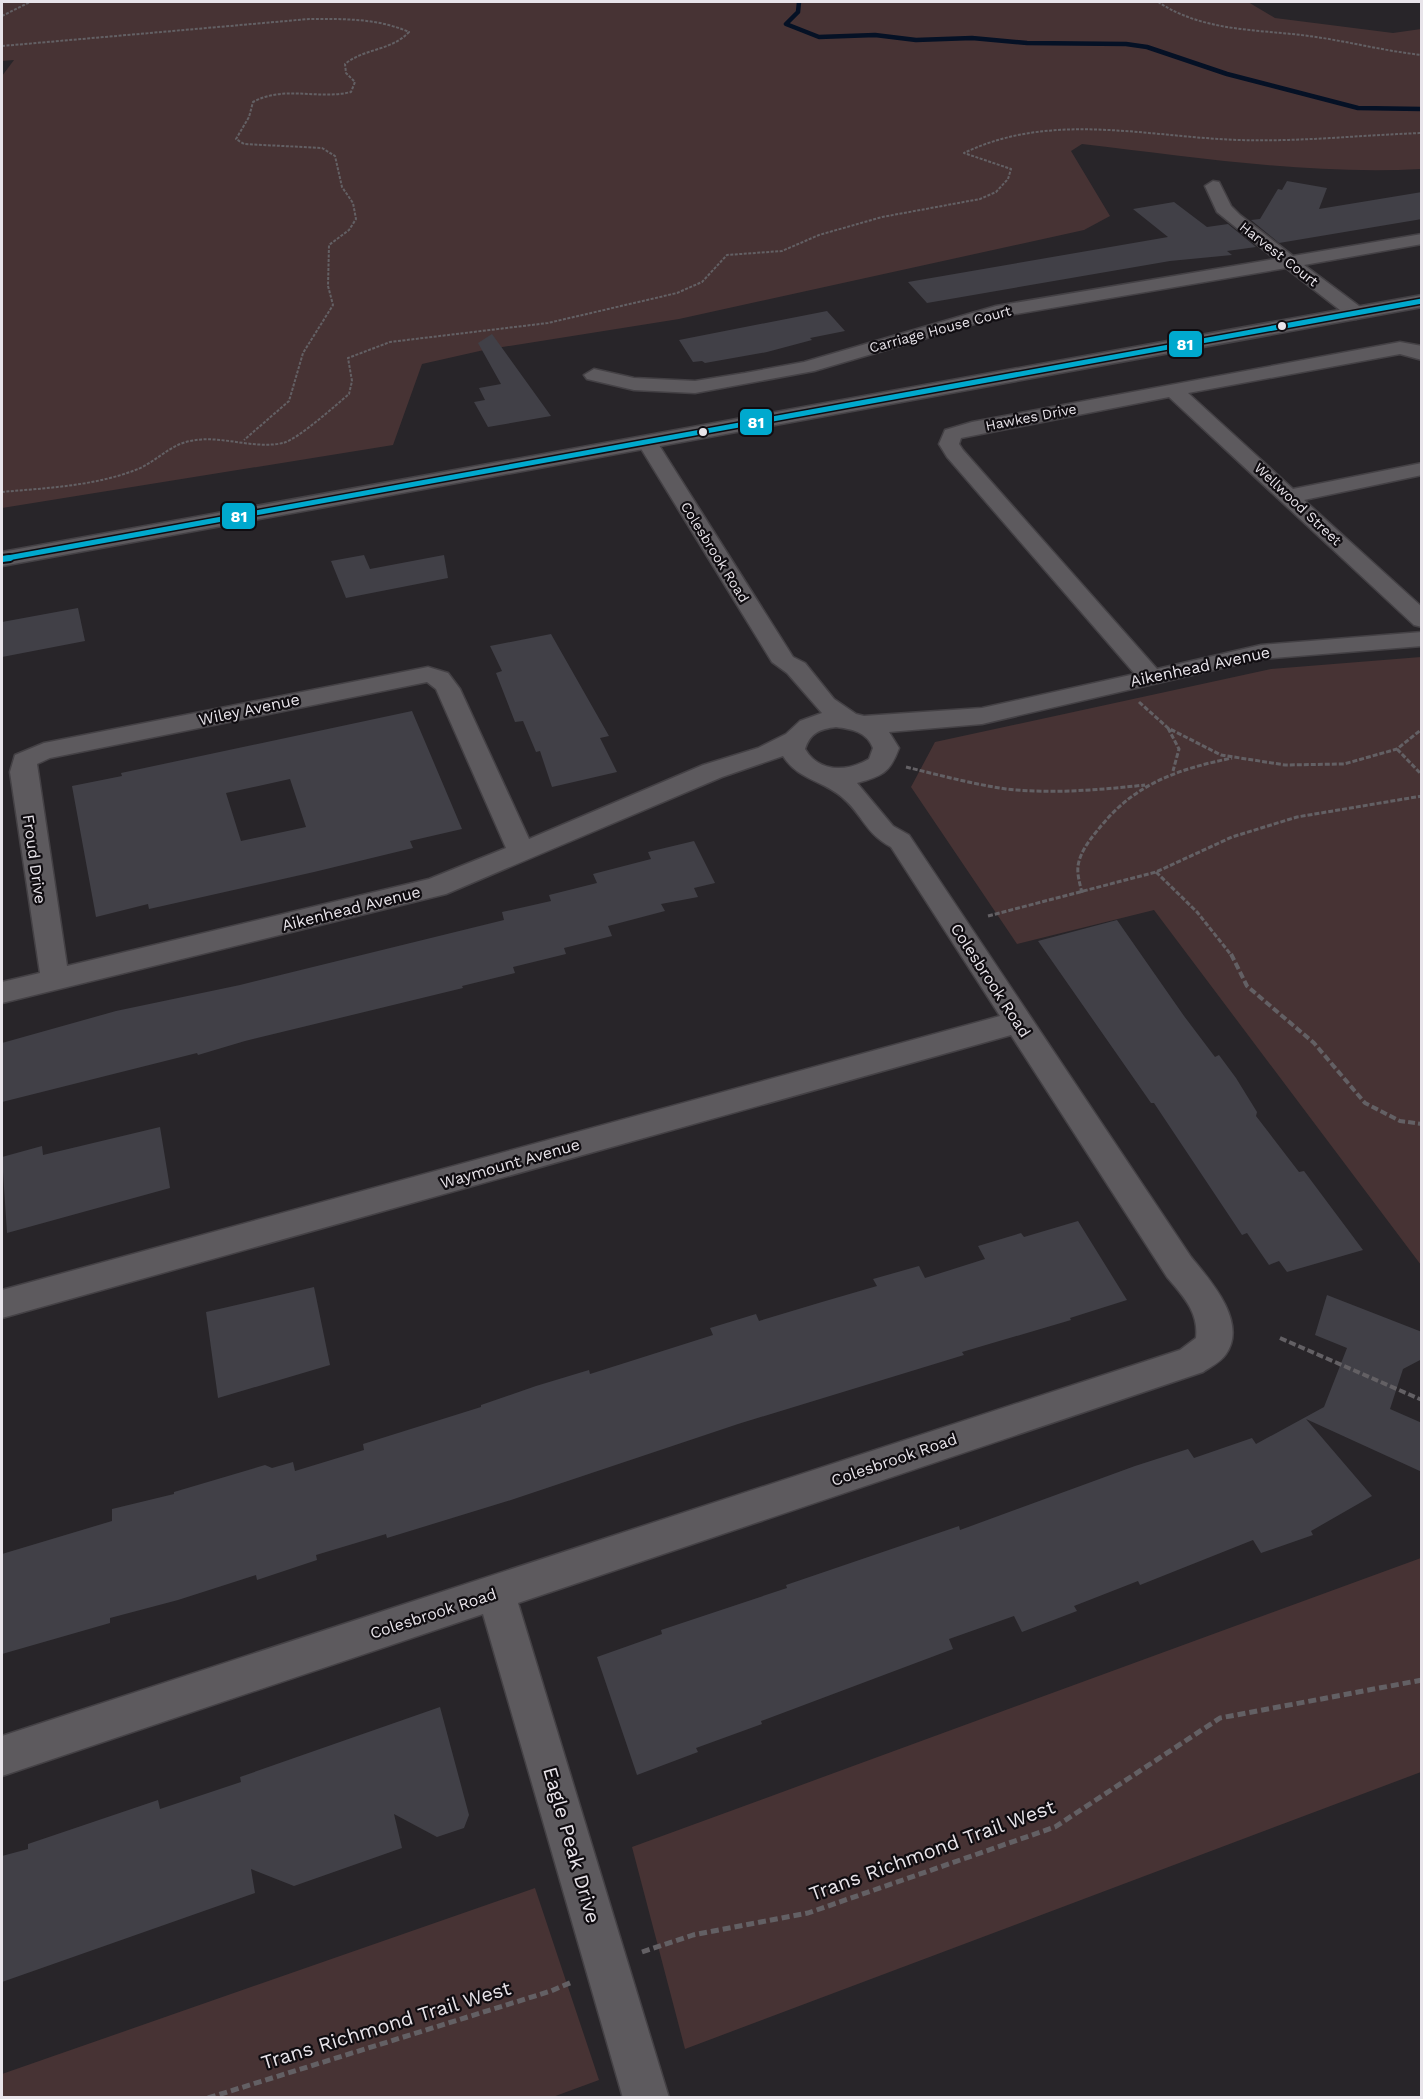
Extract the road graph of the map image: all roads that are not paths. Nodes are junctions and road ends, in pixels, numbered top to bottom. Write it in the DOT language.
graph roads {
  1 [pos="1213,186"];
  2 [pos="1422,239"];
  3 [pos="1288,262"];
  4 [pos="1422,301"];
  5 [pos="1356,313"];
  6 [pos="1422,354"];
  7 [pos="594,375"];
  8 [pos="1173,390"];
  9 [pos="647,442"];
  10 [pos="1422,469"];
  11 [pos="1290,496"];
  12 [pos="2,560"];
  13 [pos="1422,620"];
  14 [pos="1422,639"];
  15 [pos="784,662"];
  16 [pos="1150,676"];
  17 [pos="982,716"];
  18 [pos="856,722"];
  19 [pos="799,734"];
  20 [pos="44,752"];
  21 [pos="889,762"];
  22 [pos="823,775"];
  23 [pos="687,784"];
  24 [pos="900,841"];
  25 [pos="522,854"];
  26 [pos="55,979"];
  27 [pos="2,992"];
  28 [pos="1019,1022"];
  29 [pos="2,1304"];
  30 [pos="496,1592"];
  31 [pos="2,1756"];
  32 [pos="646,2097"];
  1 -- 3 [label="street, Harvest Court"];
  2 -- 3 [label="street, Carriage House Court"];
  3 -- 5 [label="street, Harvest Court"];
  3 -- 7 [label="street, Carriage House Court"];
  4 -- 5 [label="main road"];
  5 -- 9 [label="main road"];
  6 -- 8 [label="street, Hawkes Drive"];
  8 -- 11 [label="street, Wellwood Street"];
  8 -- 16 [label="street, Hawkes Drive"];
  9 -- 12 [label="main road"];
  9 -- 15 [label="street, Colesbrook Road"];
  10 -- 11 [label="street"];
  11 -- 13 [label="street, Wellwood Street"];
  14 -- 16 [label="street, Aikenhead Avenue"];
  15 -- 18 [label="street, Colesbrook Road"];
  15 -- 19 [label="street, Colesbrook Road"];
  16 -- 17 [label="street, Aikenhead Avenue"];
  17 -- 18 [label="street, Aikenhead Avenue"];
  17 -- 21 [label="street, Aikenhead Avenue"];
  18 -- 19 [label="street, Aikenhead Avenue"];
  18 -- 21 [label="street, Colesbrook Road"];
  19 -- 22 [label="street, Colesbrook Road"];
  19 -- 23 [label="street, Aikenhead Avenue"];
  20 -- 25 [label="street, Wiley Avenue"];
  20 -- 26 [label="street, Froud Drive"];
  21 -- 22 [label="street, Aikenhead Avenue"];
  21 -- 24 [label="street, Colesbrook Road"];
  22 -- 23 [label="street, Aikenhead Avenue"];
  22 -- 24 [label="street, Colesbrook Road"];
  23 -- 25 [label="street, Aikenhead Avenue"];
  24 -- 28 [label="street, Colesbrook Road"];
  25 -- 26 [label="street, Aikenhead Avenue"];
  26 -- 27 [label="street, Aikenhead Avenue"];
  28 -- 29 [label="street, Waymount Avenue"];
  28 -- 30 [label="street, Colesbrook Road"];
  30 -- 31 [label="street, Colesbrook Road"];
  30 -- 32 [label="street, Eagle Peak Drive"];
}
